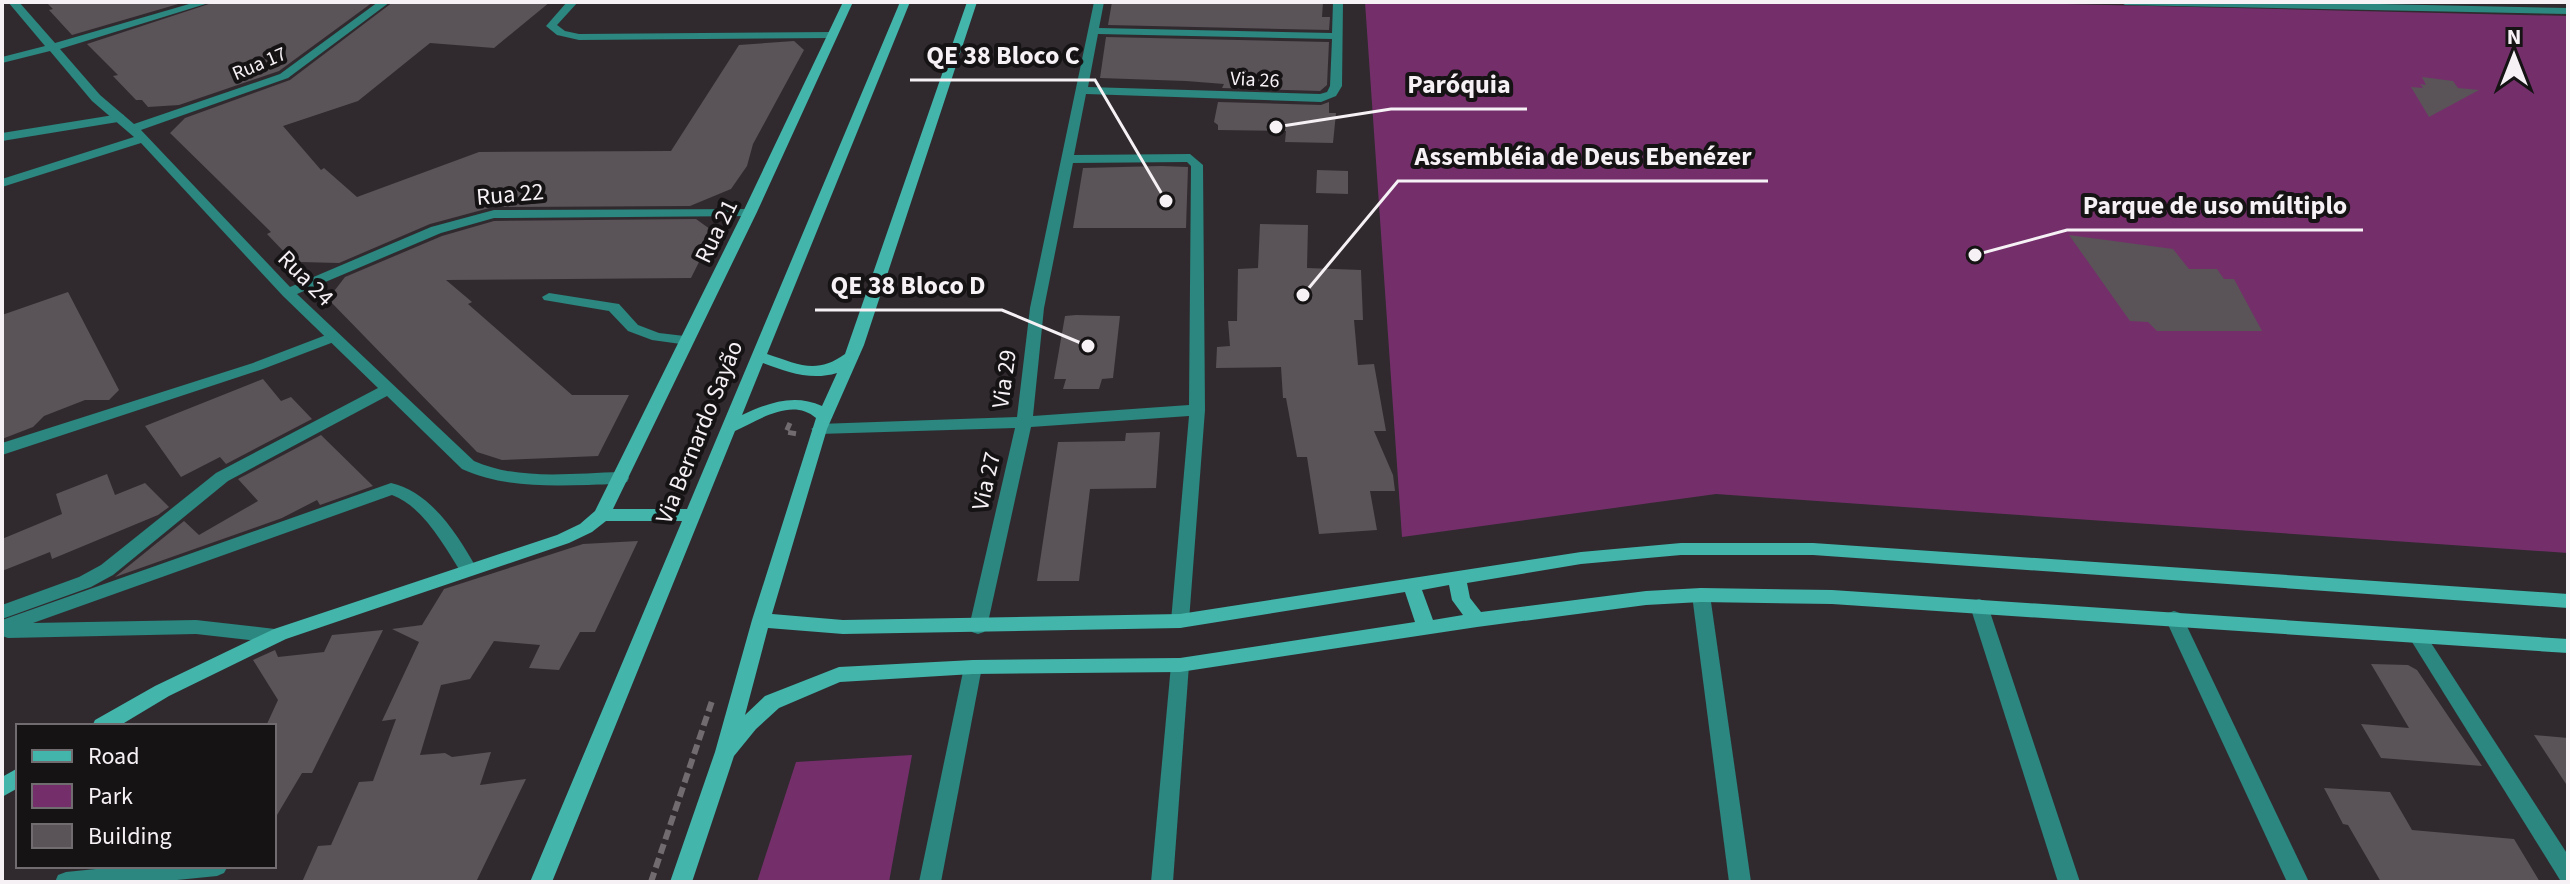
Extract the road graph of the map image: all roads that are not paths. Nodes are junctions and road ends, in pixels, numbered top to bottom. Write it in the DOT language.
graph roads {
  1 [pos="13,2"];
  2 [pos="207,2"];
  3 [pos="385,2"];
  4 [pos="573,2"];
  5 [pos="848,2"];
  6 [pos="905,2"];
  7 [pos="972,2"];
  8 [pos="1099,2"];
  9 [pos="1338,2"];
  10 [pos="2125,2"];
  11 [pos="2155,2"];
  12 [pos="2553,2"];
  13 [pos="2240,3"];
  14 [pos="2566,11"];
  15 [pos="1094,31"];
  16 [pos="832,35"];
  17 [pos="1336,36"];
  18 [pos="50,47"];
  19 [pos="2,60"];
  20 [pos="1081,90"];
  21 [pos="120,118"];
  22 [pos="138,134"];
  23 [pos="2,137"];
  24 [pos="1068,159"];
  25 [pos="2,183"];
  26 [pos="750,212"];
  27 [pos="288,293"];
  28 [pos="549,297"];
  29 [pos="334,337"];
  30 [pos="688,340"];
  31 [pos="857,345"];
  32 [pos="759,357"];
  33 [pos="389,389"];
  34 [pos="1197,410"];
  35 [pos="1024,422"];
  36 [pos="822,423"];
  37 [pos="729,428"];
  38 [pos="2,449"];
  39 [pos="621,478"];
  40 [pos="602,515"];
  41 [pos="693,515"];
  42 [pos="468,569"];
  43 [pos="1457,578"];
  44 [pos="1410,586"];
  45 [pos="1701,595"];
  46 [pos="2568,601"];
  47 [pos="1979,606"];
  48 [pos="2,612"];
  49 [pos="2174,618"];
  50 [pos="761,620"];
  51 [pos="1477,620"];
  52 [pos="1180,621"];
  53 [pos="978,627"];
  54 [pos="1426,629"];
  55 [pos="2,630"];
  56 [pos="275,636"];
  57 [pos="2418,637"];
  58 [pos="2568,646"];
  59 [pos="1180,665"];
  60 [pos="973,667"];
  61 [pos="105,724"];
  62 [pos="725,752"];
  63 [pos="198,868"];
  64 [pos="2568,873"];
  65 [pos="66,882"];
  66 [pos="541,882"];
  67 [pos="681,882"];
  68 [pos="930,882"];
  69 [pos="1162,882"];
  70 [pos="1740,882"];
  71 [pos="2069,882"];
  72 [pos="2298,882"];
  1 -- 18 [label="street, Rua 24"];
  2 -- 18 [label="street"];
  3 -- 22 [label="street, Rua 17"];
  4 -- 16 [label="street"];
  5 -- 16 [label="street, Rua 21"];
  6 -- 32 [label="street, Via Bernardo Sayão"];
  7 -- 31 [label="street"];
  8 -- 15 [label="street, Via 29"];
  9 -- 17 [label="street, Via 26"];
  10 -- 11 [label="street"];
  11 -- 13 [label="street"];
  12 -- 14 [label="street"];
  13 -- 14 [label="street"];
  15 -- 17 [label="street"];
  15 -- 20 [label="street, Via 29"];
  16 -- 26 [label="street, Rua 21"];
  17 -- 20 [label="street, Via 26"];
  18 -- 19 [label="street"];
  18 -- 21 [label="street, Rua 24"];
  20 -- 24 [label="street, Via 29"];
  21 -- 22 [label="street, Rua 24"];
  21 -- 23 [label="street"];
  22 -- 25 [label="street, Rua 17"];
  22 -- 27 [label="street, Rua 24"];
  24 -- 34 [label="street"];
  24 -- 35 [label="street, Via 29"];
  26 -- 27 [label="street, Rua 22"];
  26 -- 30 [label="street, Rua 21"];
  27 -- 29 [label="street, Rua 24"];
  28 -- 30 [label="street"];
  29 -- 33 [label="street, Rua 24"];
  29 -- 38 [label="street"];
  30 -- 39 [label="street, Rua 21"];
  31 -- 32 [label="street"];
  31 -- 36 [label="street"];
  32 -- 37 [label="street, Via Bernardo Sayão"];
  33 -- 39 [label="street, Rua 24"];
  33 -- 48 [label="street"];
  34 -- 35 [label="street"];
  34 -- 52 [label="street"];
  35 -- 36 [label="street, Via 29"];
  35 -- 53 [label="street, Via 27"];
  36 -- 37 [label="street"];
  36 -- 50 [label="street"];
  37 -- 41 [label="street, Via Bernardo Sayão"];
  39 -- 40 [label="street, Rua 21"];
  40 -- 41 [label="street"];
  40 -- 42 [label="street"];
  41 -- 66 [label="street, Via Bernardo Sayão"];
  42 -- 55 [label="street"];
  42 -- 56 [label="street"];
  43 -- 44 [label="street"];
  43 -- 46 [label="street"];
  43 -- 51 [label="street"];
  44 -- 52 [label="street"];
  44 -- 54 [label="street"];
  45 -- 47 [label="street"];
  45 -- 51 [label="street"];
  45 -- 70 [label="street"];
  47 -- 49 [label="street"];
  47 -- 71 [label="street"];
  49 -- 57 [label="street"];
  49 -- 72 [label="street"];
  50 -- 53 [label="street"];
  50 -- 62 [label="street"];
  51 -- 54 [label="street"];
  52 -- 53 [label="street"];
  54 -- 59 [label="street"];
  55 -- 56 [label="street"];
  56 -- 61 [label="street"];
  57 -- 58 [label="street"];
  57 -- 64 [label="street"];
  59 -- 60 [label="street"];
  59 -- 69 [label="street"];
  60 -- 62 [label="street"];
  60 -- 68 [label="street"];
  62 -- 67 [label="street"];
  63 -- 65 [label="street"];
}
